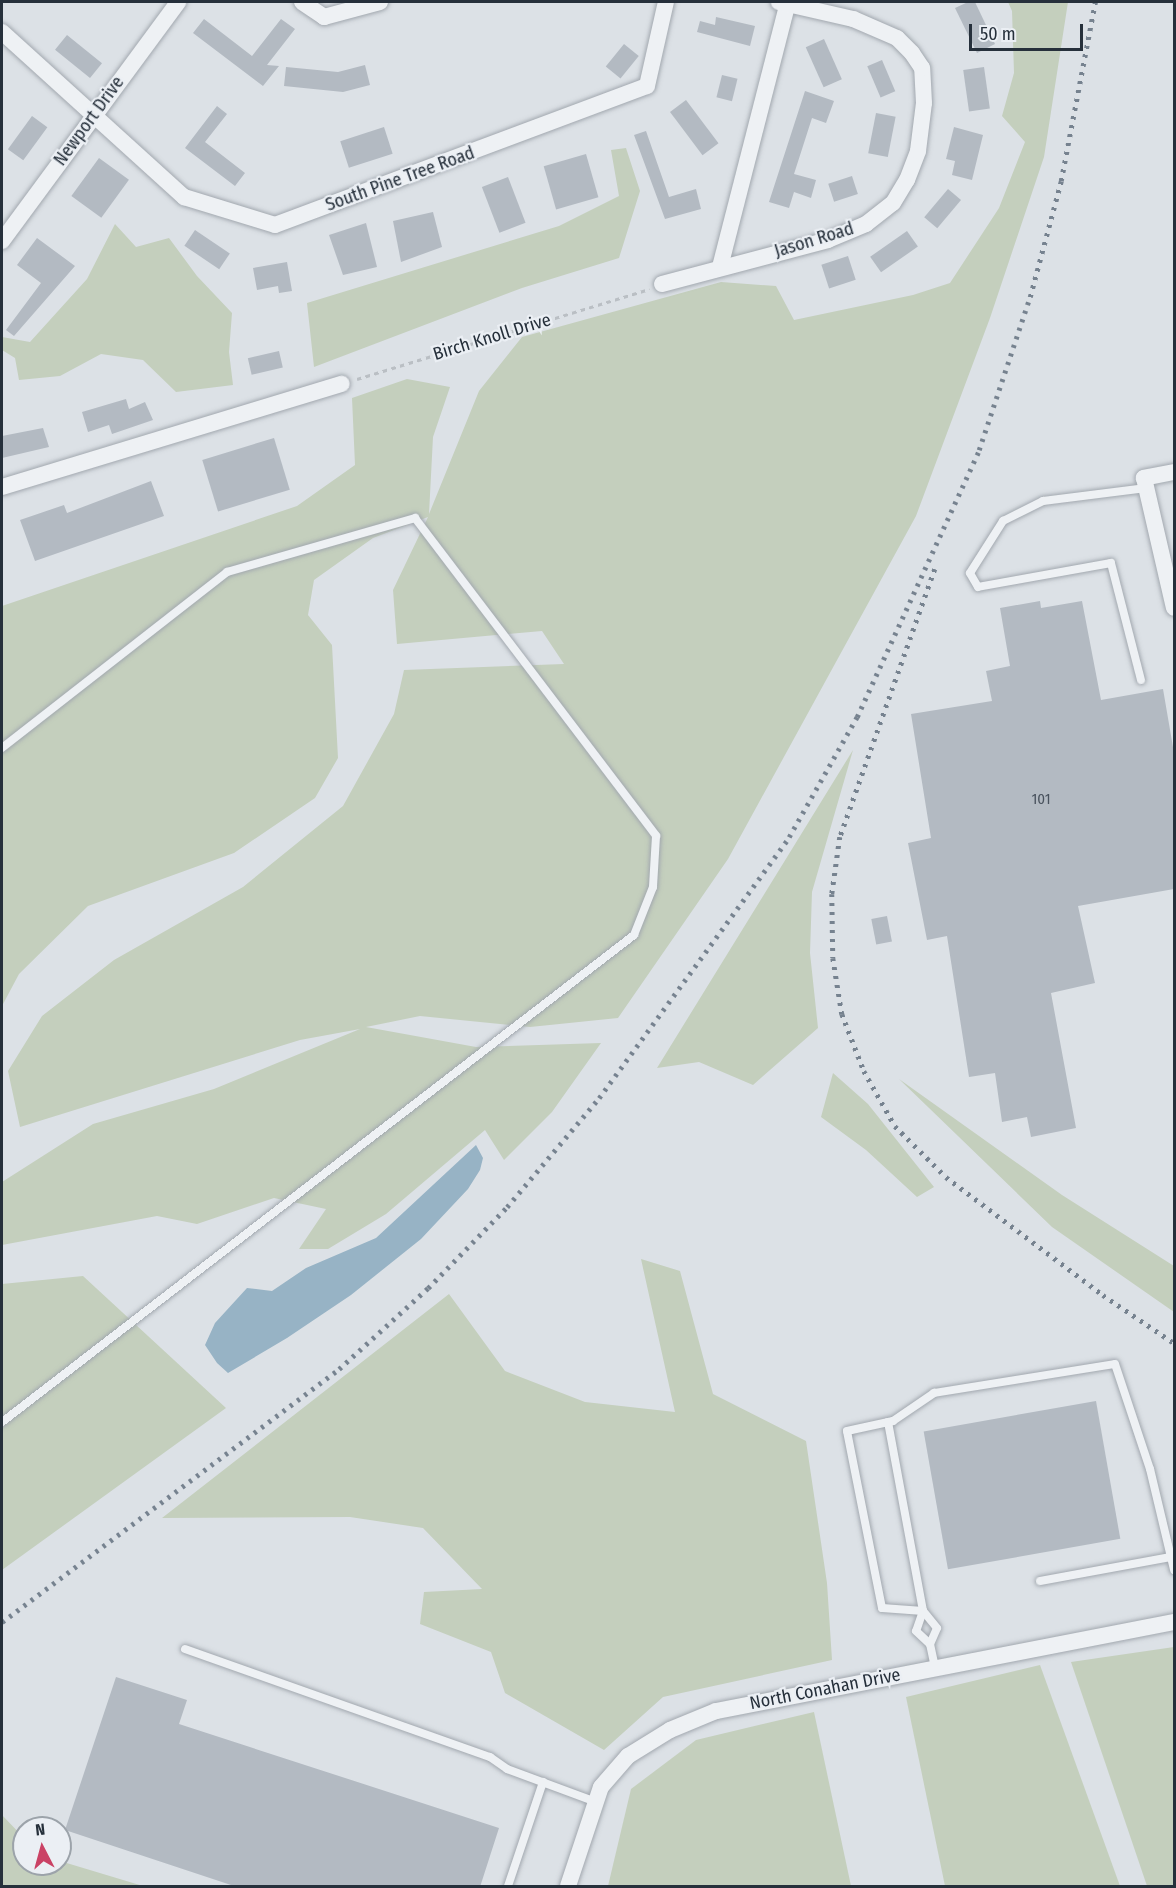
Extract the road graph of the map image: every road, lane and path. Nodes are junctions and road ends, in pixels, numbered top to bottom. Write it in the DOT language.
graph roads {
  1 [pos="178,2"];
  2 [pos="302,2"];
  3 [pos="380,2"];
  4 [pos="666,2"];
  5 [pos="785,2"];
  6 [pos="2,32"];
  7 [pos="93,116"];
  8 [pos="2,241"];
  9 [pos="720,267"];
  10 [pos="662,285"];
  11 [pos="342,384"];
  12 [pos="1174,472"];
  13 [pos="1145,483"];
  14 [pos="2,487"];
  15 [pos="1172,588"];
  16 [pos="1174,608"];
  17 [pos="1141,680"];
  18 [pos="2,748"];
  19 [pos="2,1422"];
  20 [pos="888,1422"];
  21 [pos="1171,1557"];
  22 [pos="1174,1570"];
  23 [pos="1040,1581"];
  24 [pos="923,1611"];
  25 [pos="1174,1622"];
  26 [pos="930,1644"];
  27 [pos="185,1649"];
  28 [pos="935,1668"];
  29 [pos="543,1782"];
  30 [pos="596,1802"];
  31 [pos="508,1887"];
  32 [pos="568,1887"];
  1 -- 7 [label="street, Newport Drive"];
  2 -- 3 [label="street"];
  4 -- 7 [label="street, South Pine Tree Road"];
  5 -- 9 [label="street"];
  5 -- 9 [label="street, Jason Road"];
  6 -- 7 [label="street"];
  7 -- 8 [label="street, Newport Drive"];
  9 -- 10 [label="street"];
  10 -- 11 [label="path, Birch Knoll Drive"];
  11 -- 14 [label="street"];
  12 -- 13 [label="street"];
  13 -- 15 [label="street"];
  13 -- 17 [label="lane"];
  15 -- 16 [label="street"];
  18 -- 19 [label="lane"];
  20 -- 21 [label="lane"];
  20 -- 24 [label="lane"];
  20 -- 24 [label="lane"];
  21 -- 22 [label="lane"];
  21 -- 23 [label="lane"];
  24 -- 26 [label="lane"];
  24 -- 26 [label="lane"];
  25 -- 28 [label="street, North Conahan Drive"];
  26 -- 28 [label="lane"];
  27 -- 29 [label="lane"];
  28 -- 30 [label="street, North Conahan Drive"];
  29 -- 30 [label="lane"];
  29 -- 31 [label="lane"];
  30 -- 32 [label="street, North Conahan Drive"];
}
